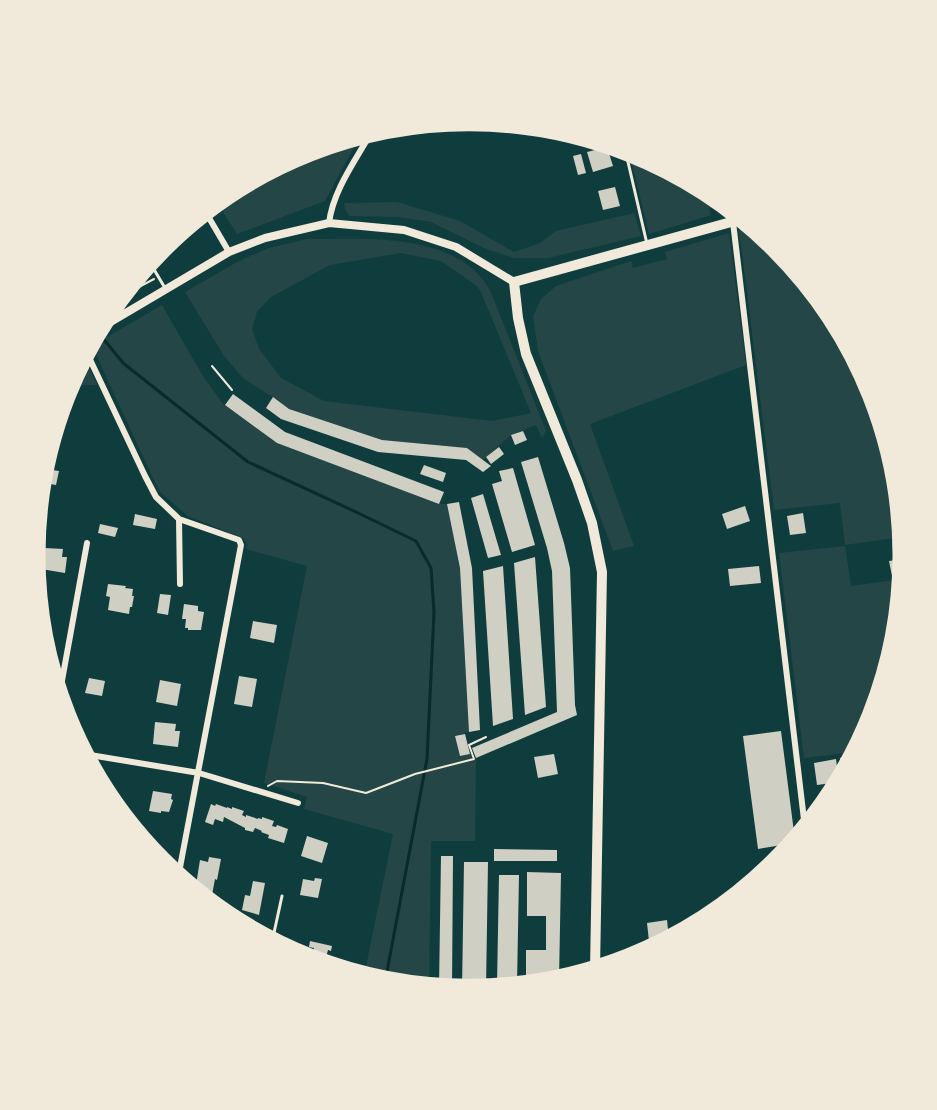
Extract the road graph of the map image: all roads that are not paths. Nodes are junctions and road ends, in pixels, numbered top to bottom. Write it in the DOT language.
graph roads {
  1 [pos="366,143"];
  2 [pos="628,161"];
  3 [pos="209,218"];
  4 [pos="732,222"];
  5 [pos="329,223"];
  6 [pos="739,227"];
  7 [pos="648,246"];
  8 [pos="229,252"];
  9 [pos="154,269"];
  10 [pos="514,282"];
  11 [pos="166,289"];
  12 [pos="114,320"];
  13 [pos="90,360"];
  14 [pos="180,519"];
  15 [pos="87,543"];
  16 [pos="180,584"];
  17 [pos="62,677"];
  18 [pos="94,756"];
  19 [pos="199,773"];
  20 [pos="298,803"];
  21 [pos="804,817"];
  22 [pos="180,867"];
  23 [pos="282,896"];
  24 [pos="274,932"];
  25 [pos="595,960"];
  1 -- 5 [label="street"];
  2 -- 7 [label="lane"];
  3 -- 8 [label="street"];
  4 -- 7 [label="main road"];
  5 -- 8 [label="street"];
  5 -- 10 [label="street"];
  6 -- 21 [label="street"];
  7 -- 10 [label="main road"];
  8 -- 11 [label="street"];
  9 -- 11 [label="lane"];
  10 -- 25 [label="main road"];
  11 -- 12 [label="street"];
  13 -- 14 [label="street"];
  14 -- 16 [label="street"];
  14 -- 19 [label="street"];
  15 -- 17 [label="street"];
  18 -- 19 [label="street"];
  19 -- 20 [label="street"];
  19 -- 22 [label="street"];
  23 -- 24 [label="lane"];
}
